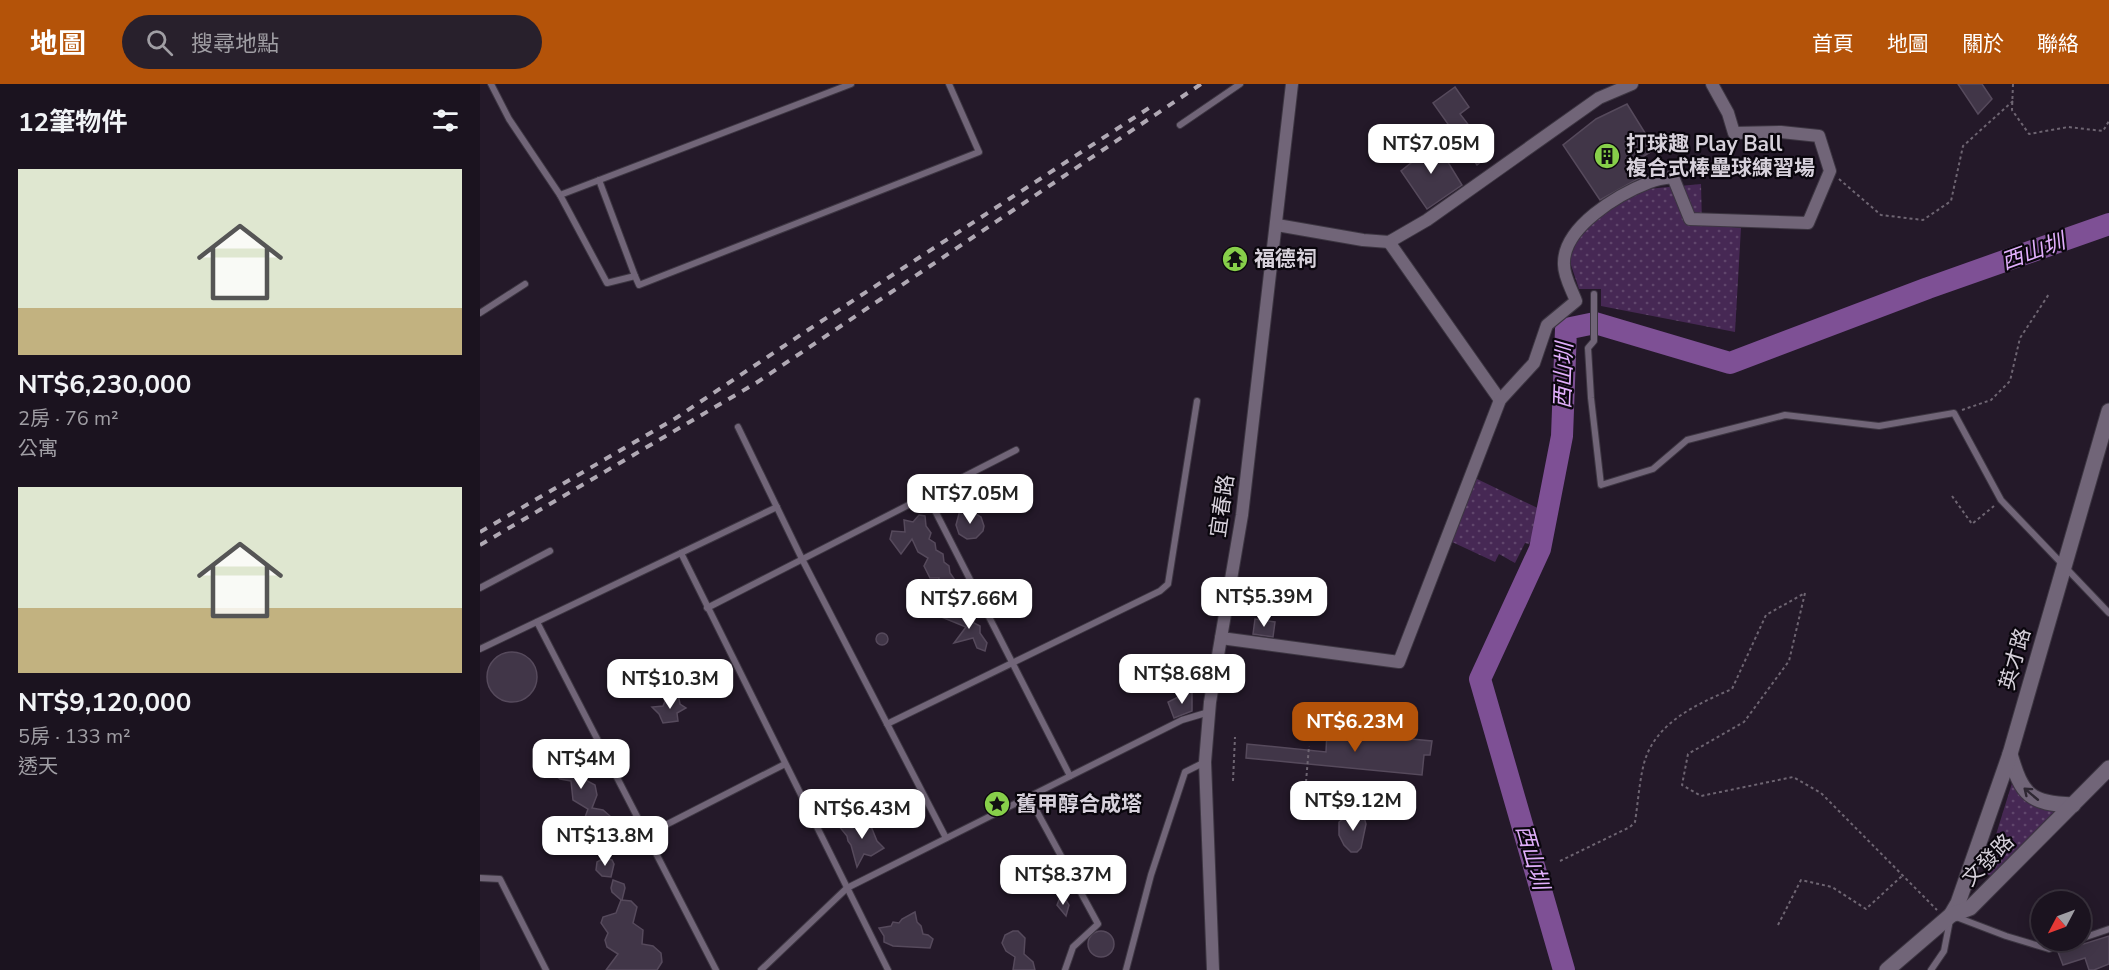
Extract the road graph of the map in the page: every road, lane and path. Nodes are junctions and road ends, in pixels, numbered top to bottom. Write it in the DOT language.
graph roads {
  1 [pos="491,84"];
  2 [pos="851,84"];
  3 [pos="949,84"];
  4 [pos="1240,84"];
  5 [pos="1292,84"];
  6 [pos="1632,84"];
  7 [pos="1712,84"];
  8 [pos="2013,84"];
  9 [pos="2013,101"];
  10 [pos="2109,121"];
  11 [pos="1180,125"];
  12 [pos="1830,171"];
  13 [pos="599,180"];
  14 [pos="560,195"];
  15 [pos="1277,225"];
  16 [pos="1389,242"];
  17 [pos="635,276"];
  18 [pos="525,284"];
  19 [pos="1594,294"];
  20 [pos="2049,294"];
  21 [pos="480,313"];
  22 [pos="1197,400"];
  23 [pos="1500,400"];
  24 [pos="2109,411"];
  25 [pos="1954,413"];
  26 [pos="738,427"];
  27 [pos="1016,450"];
  28 [pos="927,495"];
  29 [pos="1952,496"];
  30 [pos="2001,500"];
  31 [pos="777,507"];
  32 [pos="550,551"];
  33 [pos="681,553"];
  34 [pos="802,559"];
  35 [pos="2063,565"];
  36 [pos="480,588"];
  37 [pos="707,608"];
  38 [pos="2109,613"];
  39 [pos="537,622"];
  40 [pos="1221,638"];
  41 [pos="480,649"];
  42 [pos="1013,662"];
  43 [pos="1209,711"];
  44 [pos="887,724"];
  45 [pos="1235,737"];
  46 [pos="1309,746"];
  47 [pos="2010,754"];
  48 [pos="1205,762"];
  49 [pos="785,764"];
  50 [pos="2109,768"];
  51 [pos="1070,776"];
  52 [pos="1233,781"];
  53 [pos="1306,782"];
  54 [pos="1029,797"];
  55 [pos="2073,805"];
  56 [pos="646,835"];
  57 [pos="946,838"];
  58 [pos="1560,861"];
  59 [pos="1903,875"];
  60 [pos="480,878"];
  61 [pos="847,888"];
  62 [pos="1951,915"];
  63 [pos="1778,925"];
  64 [pos="2109,929"];
  65 [pos="2091,935"];
  66 [pos="2031,944"];
  67 [pos="546,970"];
  68 [pos="716,970"];
  69 [pos="761,970"];
  70 [pos="888,970"];
  71 [pos="1065,970"];
  72 [pos="1126,970"];
  73 [pos="1213,970"];
  74 [pos="1887,970"];
  75 [pos="1930,970"];
  1 -- 14 [label="lane"];
  2 -- 13 [label="lane"];
  3 -- 17 [label="lane"];
  4 -- 11 [label="lane"];
  5 -- 15 [label="street, 宜春路"];
  6 -- 16 [label="street"];
  7 -- 12 [label="street"];
  8 -- 9 [label="path"];
  9 -- 10 [label="path"];
  9 -- 12 [label="path"];
  12 -- 23 [label="street"];
  13 -- 14 [label="lane"];
  13 -- 17 [label="lane"];
  14 -- 17 [label="lane"];
  15 -- 16 [label="street"];
  15 -- 40 [label="street, 宜春路"];
  16 -- 23 [label="street"];
  18 -- 21 [label="lane"];
  19 -- 25 [label="lane"];
  20 -- 25 [label="path"];
  22 -- 42 [label="lane"];
  23 -- 40 [label="street"];
  24 -- 35 [label="street, 英才路"];
  25 -- 30 [label="lane"];
  26 -- 31 [label="lane"];
  27 -- 28 [label="lane"];
  28 -- 34 [label="lane"];
  28 -- 42 [label="lane"];
  29 -- 30 [label="path"];
  30 -- 35 [label="lane"];
  31 -- 33 [label="lane"];
  31 -- 34 [label="lane"];
  32 -- 36 [label="lane"];
  33 -- 37 [label="lane"];
  33 -- 39 [label="lane"];
  34 -- 37 [label="lane"];
  34 -- 44 [label="lane"];
  35 -- 38 [label="lane"];
  35 -- 47 [label="street, 英才路"];
  37 -- 49 [label="lane"];
  39 -- 41 [label="lane"];
  39 -- 56 [label="lane"];
  40 -- 43 [label="street, 宜春路"];
  42 -- 44 [label="lane"];
  42 -- 51 [label="lane"];
  43 -- 48 [label="street, 宜春路"];
  43 -- 51 [label="lane"];
  44 -- 57 [label="lane"];
  45 -- 52 [label="path"];
  46 -- 53 [label="path"];
  55 -- 47 [label="street, one-way"];
  47 -- 62 [label="street, 英才路"];
  48 -- 72 [label="lane"];
  48 -- 73 [label="street, 宜春路"];
  49 -- 56 [label="lane"];
  49 -- 61 [label="lane"];
  50 -- 55 [label="street, 文發路"];
  51 -- 54 [label="lane"];
  54 -- 57 [label="lane"];
  54 -- 71 [label="lane"];
  55 -- 62 [label="street, 文發路"];
  56 -- 68 [label="lane"];
  57 -- 61 [label="lane"];
  58 -- 59 [label="path"];
  59 -- 62 [label="path"];
  59 -- 63 [label="path"];
  60 -- 67 [label="lane"];
  61 -- 69 [label="lane"];
  61 -- 70 [label="lane"];
  62 -- 66 [label="lane"];
  62 -- 74 [label="street, 文發路"];
  62 -- 75 [label="lane"];
  64 -- 65 [label="lane"];
}
